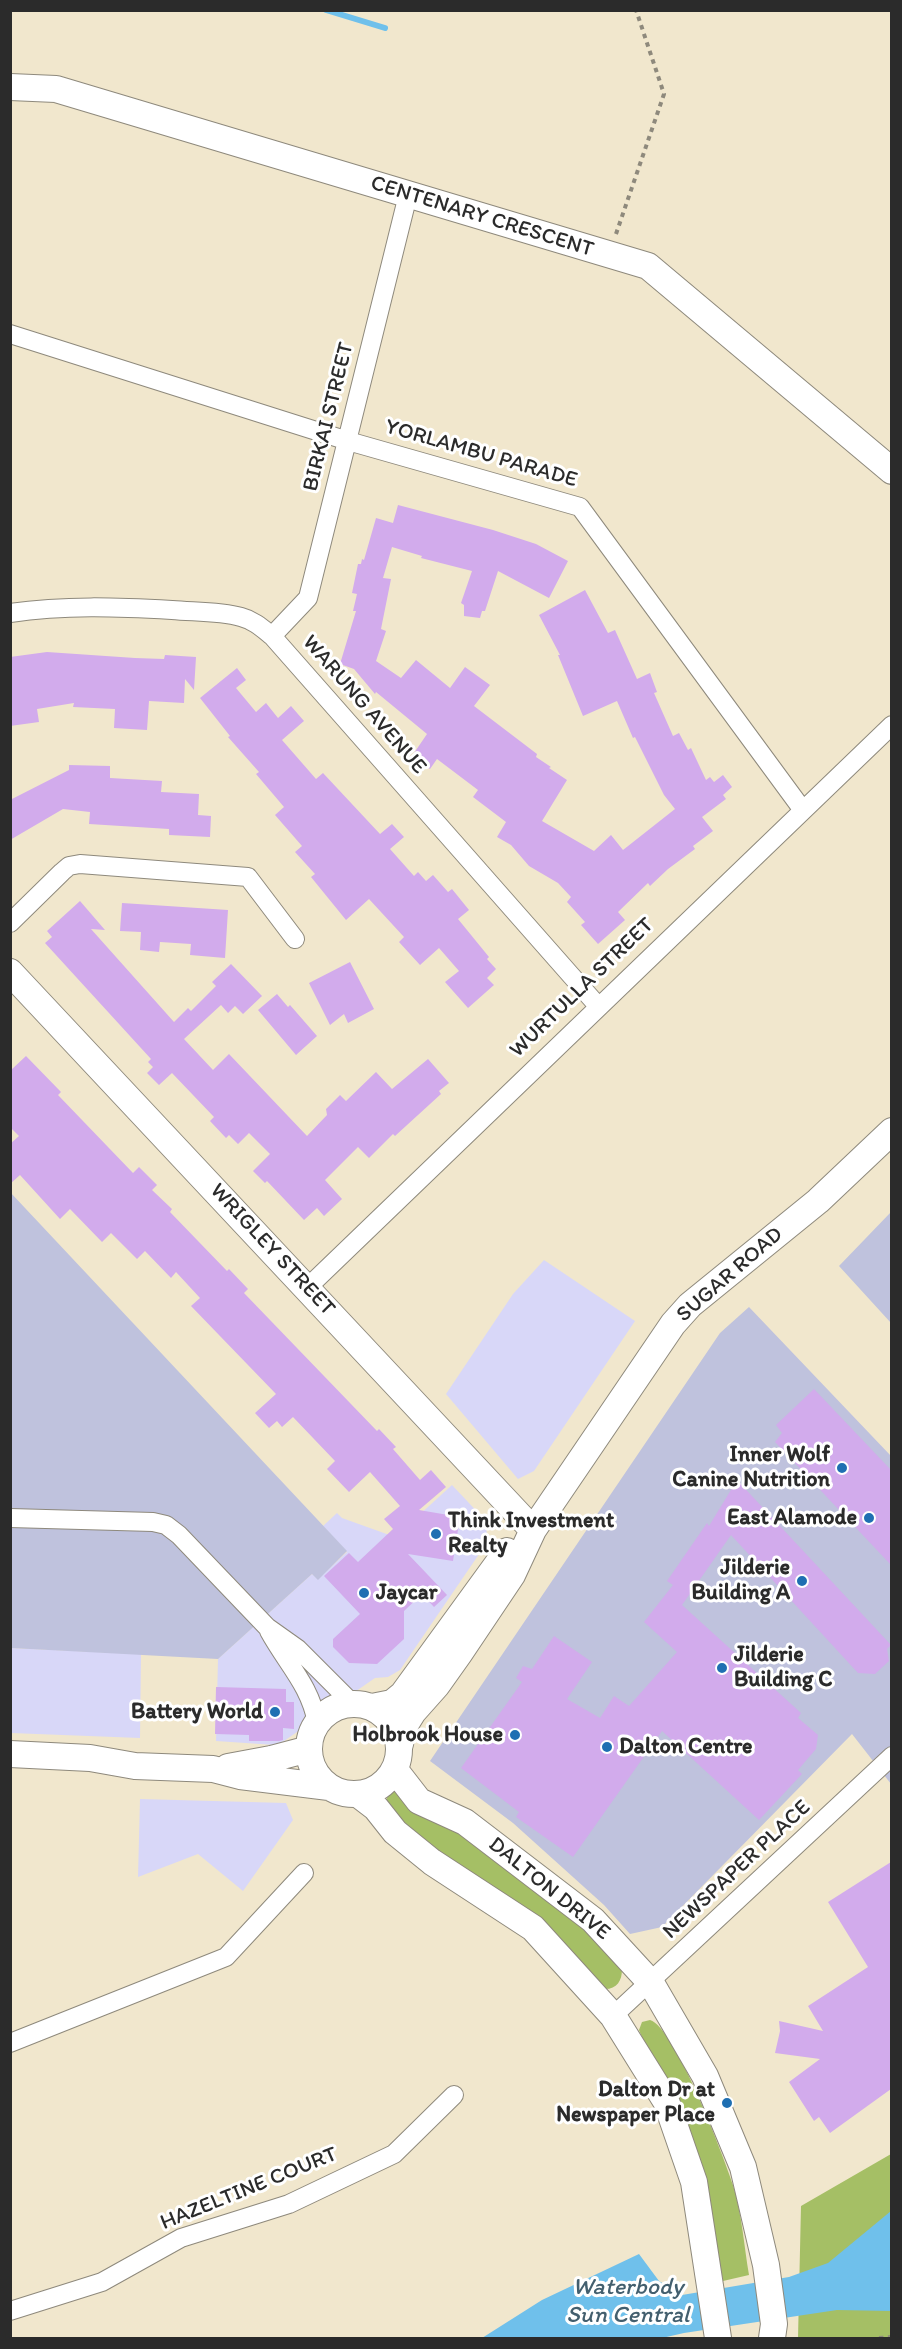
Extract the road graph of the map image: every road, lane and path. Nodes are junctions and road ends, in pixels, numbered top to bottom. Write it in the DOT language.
graph roads {
  1 [pos="636,10"];
  2 [pos="10,87"];
  3 [pos="408,195"];
  4 [pos="609,255"];
  5 [pos="10,334"];
  6 [pos="348,441"];
  7 [pos="891,471"];
  8 [pos="10,613"];
  9 [pos="272,636"];
  10 [pos="891,724"];
  11 [pos="802,809"];
  12 [pos="10,923"];
  13 [pos="295,939"];
  14 [pos="10,972"];
  15 [pos="598,1006"];
  16 [pos="891,1131"];
  17 [pos="307,1288"];
  18 [pos="10,1518"];
  19 [pos="533,1530"];
  20 [pos="267,1627"];
  21 [pos="362,1705"];
  22 [pos="317,1723"];
  23 [pos="400,1744"];
  24 [pos="309,1749"];
  25 [pos="10,1754"];
  26 [pos="891,1756"];
  27 [pos="135,1766"];
  28 [pos="213,1769"];
  29 [pos="395,1770"];
  30 [pos="10,1771"];
  31 [pos="329,1787"];
  32 [pos="359,1794"];
  33 [pos="304,1873"];
  34 [pos="651,1983"];
  35 [pos="613,2016"];
  36 [pos="10,2043"];
  37 [pos="454,2095"];
  38 [pos="10,2311"];
  39 [pos="773,2331"];
  40 [pos="719,2335"];
  41 [pos="891,2337"];
  42 [pos="879,2338"];
  1 -- 4 [label="path"];
  2 -- 3 [label="main road, CENTENARY CRESCENT"];
  3 -- 4 [label="main road, CENTENARY CRESCENT"];
  3 -- 6 [label="street, BIRKAI STREET"];
  4 -- 7 [label="main road, CENTENARY CRESCENT"];
  5 -- 6 [label="street, YORLAMBU PARADE"];
  6 -- 9 [label="street, BIRKAI STREET"];
  6 -- 11 [label="street, YORLAMBU PARADE"];
  8 -- 9 [label="street, WARUNG AVENUE"];
  9 -- 15 [label="street, WARUNG AVENUE"];
  10 -- 11 [label="street, WURTULLA STREET"];
  11 -- 15 [label="street, WURTULLA STREET"];
  12 -- 13 [label="street"];
  14 -- 17 [label="main road, WRIGLEY STREET"];
  15 -- 17 [label="street, WURTULLA STREET"];
  16 -- 19 [label="main road, SUGAR ROAD"];
  17 -- 19 [label="main road, WRIGLEY STREET"];
  18 -- 20 [label="street"];
  19 -- 21 [label="main road"];
  19 -- 23 [label="main road"];
  20 -- 21 [label="street"];
  20 -- 22 [label="street"];
  21 -- 22 [label="main road"];
  21 -- 23 [label="main road"];
  22 -- 24 [label="main road"];
  23 -- 29 [label="main road"];
  24 -- 28 [label="main road"];
  24 -- 31 [label="main road"];
  25 -- 27 [label="main road"];
  26 -- 34 [label="street, NEWSPAPER PLACE"];
  27 -- 28 [label="main road"];
  27 -- 30 [label="main road"];
  28 -- 31 [label="main road"];
  29 -- 32 [label="main road"];
  29 -- 34 [label="main road, DALTON DRIVE"];
  31 -- 32 [label="main road"];
  32 -- 35 [label="main road, DALTON DRIVE"];
  33 -- 36 [label="street"];
  34 -- 35 [label="street, NEWSPAPER PLACE"];
  34 -- 39 [label="main road, DALTON DRIVE"];
  35 -- 40 [label="main road, DALTON DRIVE"];
  37 -- 38 [label="street, HAZELTINE COURT"];
  41 -- 42 [label="path"];
}
